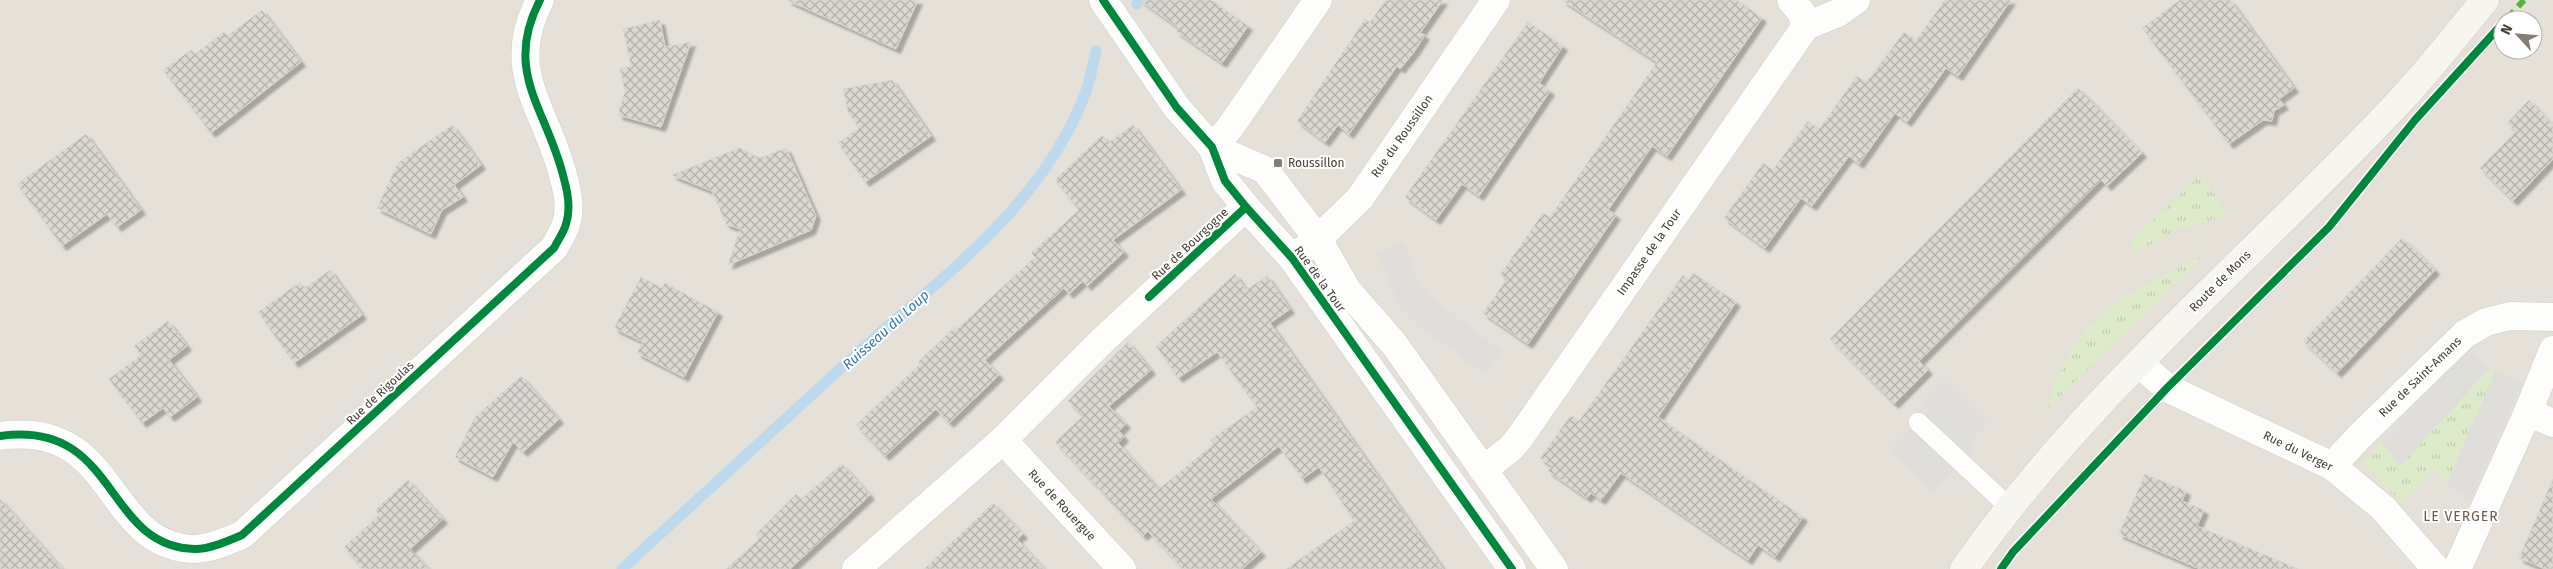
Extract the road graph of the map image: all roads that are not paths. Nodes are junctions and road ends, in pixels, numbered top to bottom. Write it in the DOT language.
graph roads {
  1 [pos="540,0"];
  2 [pos="1318,0"];
  3 [pos="1496,0"];
  4 [pos="1791,0"];
  5 [pos="1856,0"];
  6 [pos="2485,0"];
  7 [pos="1105,3"];
  8 [pos="1806,26"];
  9 [pos="1212,147"];
  10 [pos="1246,207"];
  11 [pos="1318,239"];
  12 [pos="1292,258"];
  13 [pos="2553,316"];
  14 [pos="2553,350"];
  15 [pos="2139,363"];
  16 [pos="2528,412"];
  17 [pos="1918,422"];
  18 [pos="2553,422"];
  19 [pos="0,436"];
  20 [pos="1003,440"];
  21 [pos="2332,466"];
  22 [pos="1483,470"];
  23 [pos="2010,508"];
  24 [pos="856,569"];
  25 [pos="1122,569"];
  26 [pos="1512,569"];
  27 [pos="1554,569"];
  28 [pos="1964,569"];
  29 [pos="2436,569"];
  30 [pos="2457,569"];
  1 -- 19 [label="street, Rue de Rigoulas"];
  2 -- 9 [label="street"];
  3 -- 11 [label="street, Rue du Roussillon"];
  4 -- 8 [label="street"];
  5 -- 8 [label="street"];
  6 -- 15 [label="main road, Route de Mons"];
  7 -- 9 [label="street, Rue de la Tour"];
  8 -- 22 [label="street, Impasse de la Tour"];
  9 -- 10 [label="street, Rue de la Tour"];
  9 -- 11 [label="street, Rue de la Tour"];
  10 -- 12 [label="street, Rue de la Tour"];
  10 -- 20 [label="street, Rue de Bourgogne"];
  11 -- 12 [label="street, Rue du Roussillon"];
  11 -- 22 [label="street, Rue de la Tour"];
  12 -- 26 [label="street, Rue de la Tour"];
  13 -- 21 [label="street, Rue de Saint-Amans"];
  14 -- 16 [label="street"];
  15 -- 21 [label="street, Rue du Verger"];
  15 -- 23 [label="main road, Route de Mons"];
  16 -- 18 [label="street"];
  16 -- 30 [label="street"];
  17 -- 23 [label="lane"];
  20 -- 24 [label="street, Rue de Bourgogne"];
  20 -- 25 [label="street, Rue de Rouergue"];
  21 -- 29 [label="street, Rue du Verger"];
  22 -- 27 [label="street, Rue de la Tour"];
  23 -- 28 [label="main road, Route de Mons"];
}
